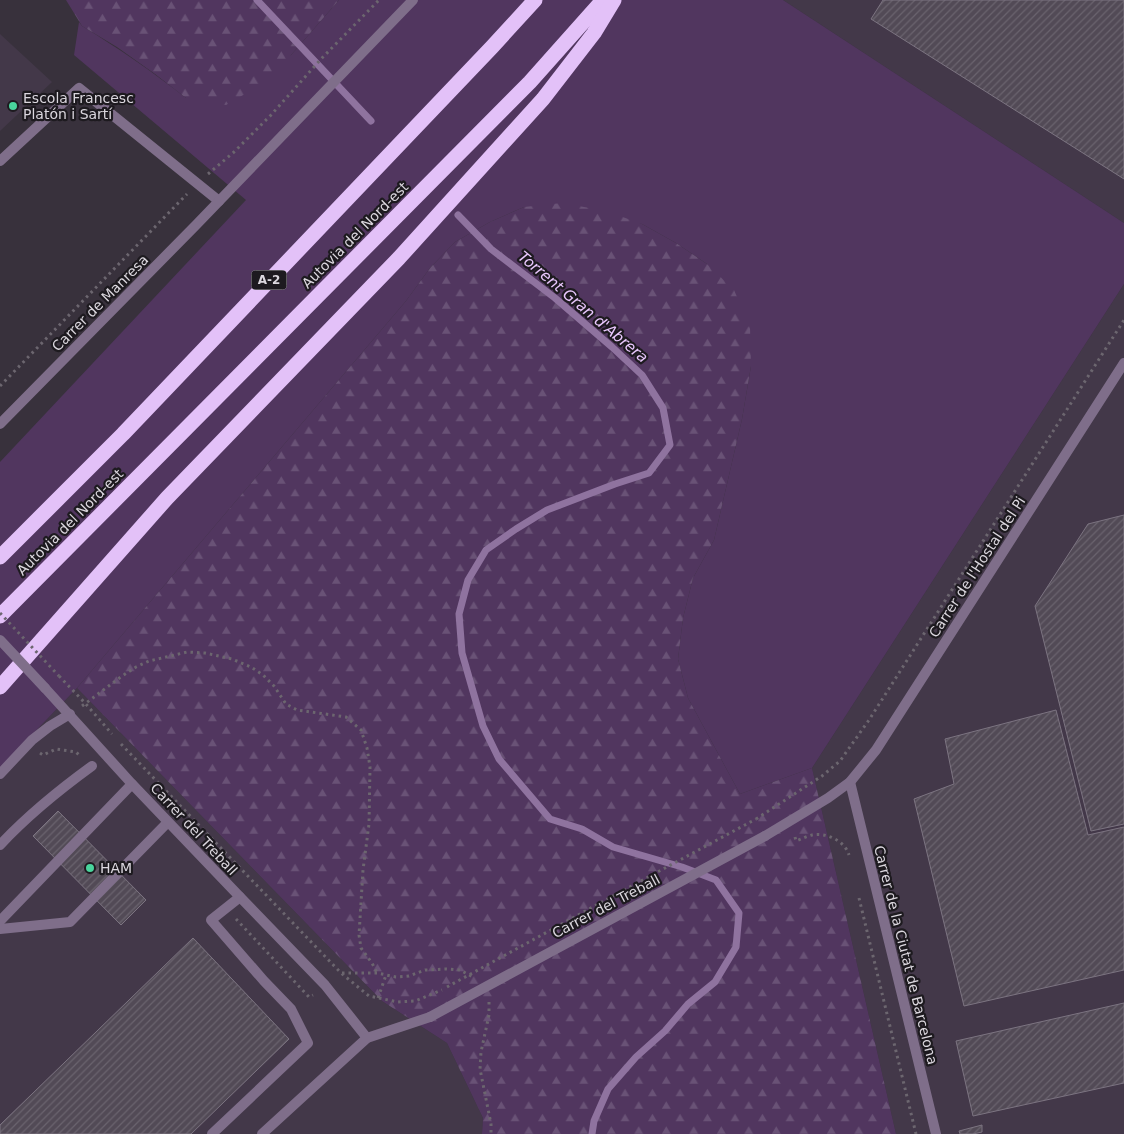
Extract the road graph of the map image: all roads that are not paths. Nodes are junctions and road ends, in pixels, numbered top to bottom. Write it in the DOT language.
graph roads {
  1 [pos="413,0"];
  2 [pos="535,0"];
  3 [pos="603,0"];
  4 [pos="614,0"];
  5 [pos="0,161"];
  6 [pos="219,201"];
  7 [pos="1124,363"];
  8 [pos="0,424"];
  9 [pos="0,557"];
  10 [pos="0,615"];
  11 [pos="0,640"];
  12 [pos="0,687"];
  13 [pos="70,714"];
  14 [pos="92,766"];
  15 [pos="0,774"];
  16 [pos="850,782"];
  17 [pos="132,784"];
  18 [pos="168,822"];
  19 [pos="0,845"];
  20 [pos="240,897"];
  21 [pos="0,921"];
  22 [pos="0,930"];
  23 [pos="367,1038"];
  24 [pos="212,1134"];
  25 [pos="262,1134"];
  26 [pos="936,1134"];
  1 -- 6 [label="street, Carrer de Manresa"];
  2 -- 9 [label="highway, Autovia del Nord-est / A-2"];
  3 -- 10 [label="highway, Autovia del Nord-est"];
  4 -- 12 [label="highway"];
  5 -- 6 [label="street"];
  6 -- 8 [label="street, Carrer de Manresa"];
  7 -- 16 [label="street, Carrer de l'Hostal del Pi"];
  11 -- 13 [label="street, Carrer del Treball, bridge"];
  13 -- 15 [label="street"];
  13 -- 17 [label="street, Carrer del Treball"];
  14 -- 19 [label="street"];
  16 -- 23 [label="street, Carrer del Treball, bridge"];
  16 -- 26 [label="street, Carrer de la Ciutat de Barcelona"];
  17 -- 18 [label="street, Carrer del Treball"];
  17 -- 21 [label="street"];
  18 -- 20 [label="street, Carrer del Treball"];
  18 -- 22 [label="street"];
  20 -- 23 [label="street, Carrer del Treball"];
  20 -- 24 [label="street"];
  23 -- 25 [label="street, Carrer del Treball"];
}
